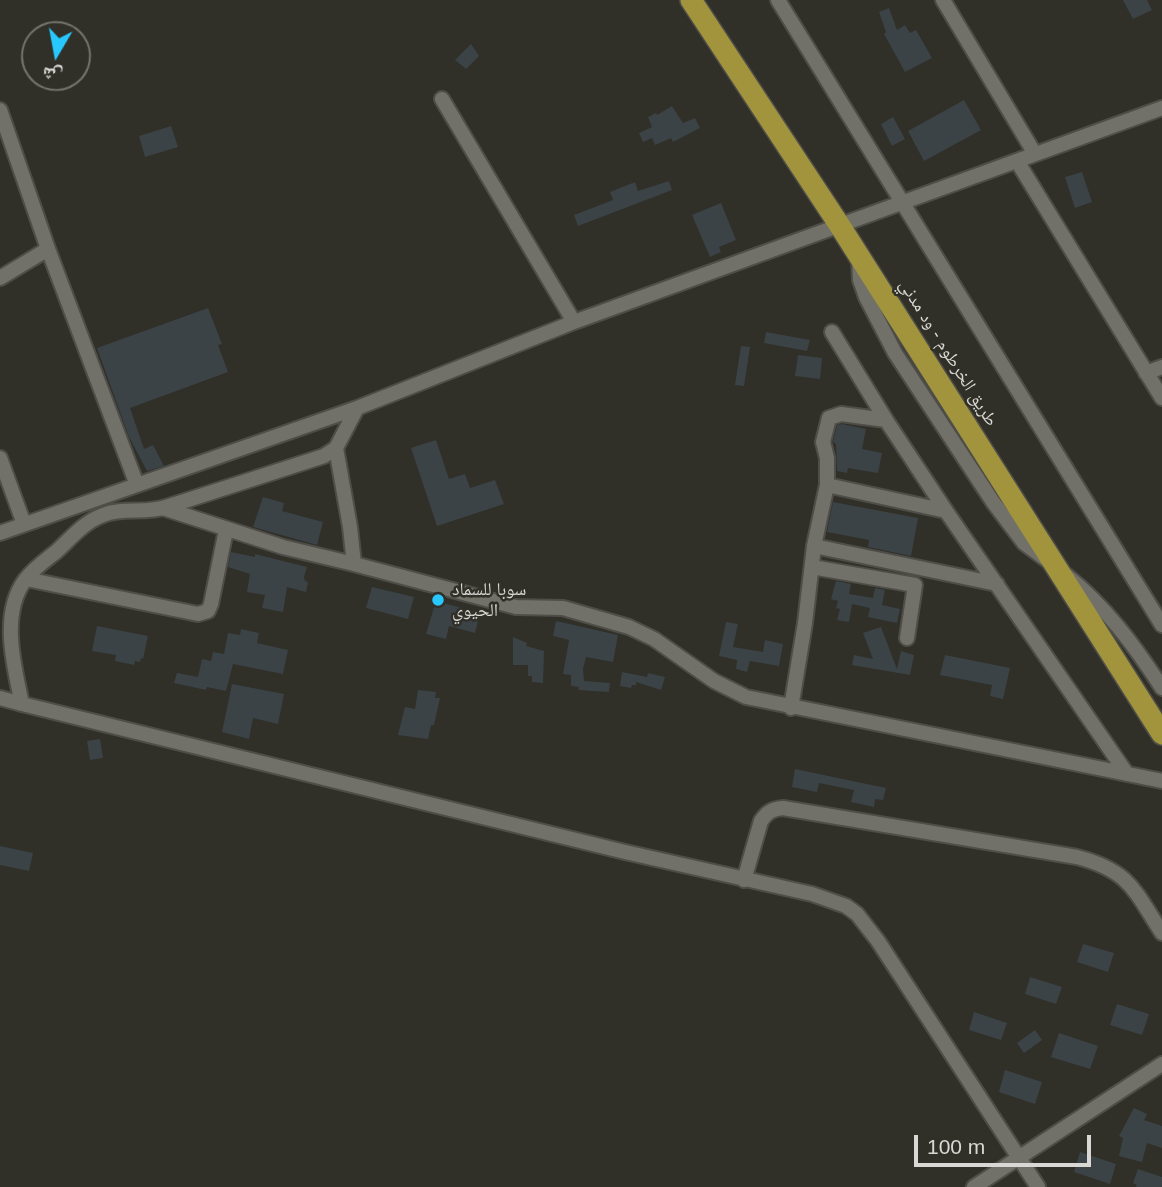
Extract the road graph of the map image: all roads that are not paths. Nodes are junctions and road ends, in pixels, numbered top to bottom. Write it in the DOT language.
graph roads {
  1 [pos="691,0"];
  2 [pos="778,0"];
  3 [pos="943,0"];
  4 [pos="442,99"];
  5 [pos="1162,108"];
  6 [pos="0,110"];
  7 [pos="1035,154"];
  8 [pos="1017,162"];
  9 [pos="904,203"];
  10 [pos="840,226"];
  11 [pos="48,249"];
  12 [pos="0,278"];
  13 [pos="574,322"];
  14 [pos="832,332"];
  15 [pos="1162,367"];
  16 [pos="1146,373"];
  17 [pos="1162,398"];
  18 [pos="357,408"];
  19 [pos="886,420"];
  20 [pos="335,448"];
  21 [pos="0,458"];
  22 [pos="137,485"];
  23 [pos="827,485"];
  24 [pos="163,508"];
  25 [pos="946,511"];
  26 [pos="24,524"];
  27 [pos="226,530"];
  28 [pos="0,533"];
  29 [pos="814,546"];
  30 [pos="354,564"];
  31 [pos="1056,566"];
  32 [pos="812,567"];
  33 [pos="26,579"];
  34 [pos="997,584"];
  35 [pos="1162,625"];
  36 [pos="907,638"];
  37 [pos="1162,688"];
  38 [pos="0,698"];
  39 [pos="22,704"];
  40 [pos="791,708"];
  41 [pos="1162,734"];
  42 [pos="1127,774"];
  43 [pos="1162,781"];
  44 [pos="744,880"];
  45 [pos="1162,933"];
  46 [pos="1162,1064"];
  47 [pos="1018,1157"];
  48 [pos="974,1187"];
  49 [pos="1038,1187"];
  1 -- 10 [label="highway, طريق الخرطوم - ود مدني"];
  2 -- 9 [label="street"];
  3 -- 7 [label="street"];
  4 -- 13 [label="street"];
  5 -- 7 [label="street"];
  6 -- 11 [label="street"];
  7 -- 8 [label="street"];
  8 -- 9 [label="street"];
  8 -- 16 [label="street"];
  9 -- 10 [label="street"];
  9 -- 35 [label="street"];
  10 -- 13 [label="street"];
  10 -- 31 [label="highway, طريق الخرطوم - ود مدني"];
  11 -- 12 [label="street"];
  11 -- 22 [label="street"];
  13 -- 18 [label="street"];
  14 -- 19 [label="street"];
  15 -- 16 [label="street"];
  16 -- 17 [label="street"];
  18 -- 20 [label="street"];
  18 -- 22 [label="street"];
  19 -- 23 [label="street"];
  19 -- 25 [label="street"];
  20 -- 24 [label="street"];
  20 -- 30 [label="street"];
  21 -- 26 [label="street"];
  22 -- 26 [label="street"];
  23 -- 25 [label="street"];
  23 -- 29 [label="street"];
  24 -- 27 [label="street"];
  24 -- 33 [label="street"];
  25 -- 34 [label="street"];
  26 -- 28 [label="street"];
  27 -- 30 [label="street"];
  27 -- 33 [label="street"];
  29 -- 32 [label="street"];
  29 -- 34 [label="street"];
  30 -- 40 [label="street"];
  31 -- 37 [label="street"];
  31 -- 41 [label="highway, طريق الخرطوم - ود مدني"];
  32 -- 36 [label="street"];
  32 -- 40 [label="street"];
  33 -- 39 [label="street"];
  34 -- 42 [label="street"];
  38 -- 39 [label="street"];
  39 -- 44 [label="street"];
  40 -- 42 [label="street"];
  42 -- 43 [label="street"];
  44 -- 45 [label="street"];
  44 -- 47 [label="street"];
  46 -- 47 [label="street"];
  47 -- 48 [label="street"];
  47 -- 49 [label="street"];
}
